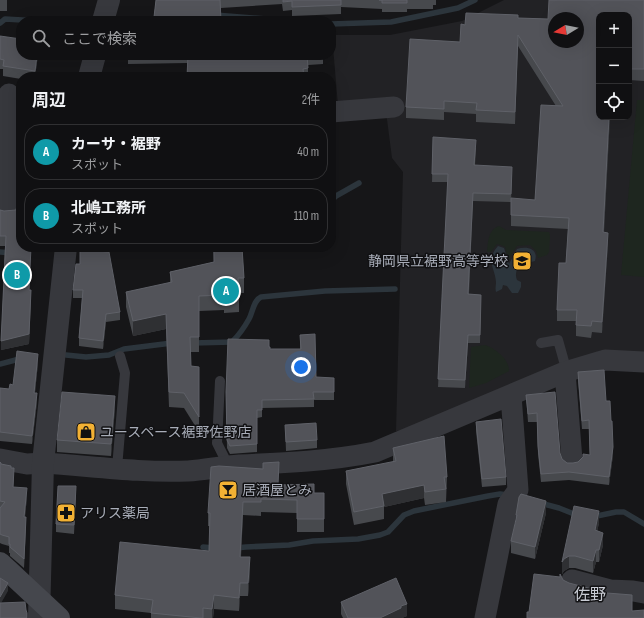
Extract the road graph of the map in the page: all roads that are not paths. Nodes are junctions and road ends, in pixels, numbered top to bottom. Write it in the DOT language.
graph roads {
  1 [pos="94,60"];
  2 [pos="90,72"];
  3 [pos="10,94"];
  4 [pos="394,107"];
  5 [pos="336,112"];
  6 [pos="0,208"];
  7 [pos="65,252"];
  8 [pos="541,342"];
  9 [pos="120,356"];
  10 [pos="644,362"];
  11 [pos="565,372"];
  12 [pos="220,381"];
  13 [pos="511,395"];
  14 [pos="0,459"];
  15 [pos="572,460"];
  16 [pos="43,463"];
  17 [pos="228,465"];
  18 [pos="117,468"];
  19 [pos="0,563"];
  20 [pos="572,580"];
  21 [pos="644,593"];
  22 [pos="39,609"];
  23 [pos="59,618"];
  24 [pos="485,618"];
  1 -- 2 [label="street"];
  3 -- 6 [label="street"];
  4 -- 5 [label="street"];
  7 -- 16 [label="street"];
  8 -- 11 [label="lane"];
  9 -- 18 [label="lane"];
  10 -- 11 [label="street"];
  11 -- 13 [label="street"];
  11 -- 15 [label="street"];
  12 -- 17 [label="lane"];
  13 -- 17 [label="street"];
  13 -- 24 [label="street"];
  14 -- 16 [label="street"];
  16 -- 18 [label="street"];
  16 -- 22 [label="street"];
  17 -- 18 [label="street"];
  19 -- 22 [label="main road"];
  20 -- 21 [label="street"];
  22 -- 23 [label="main road"];
}
